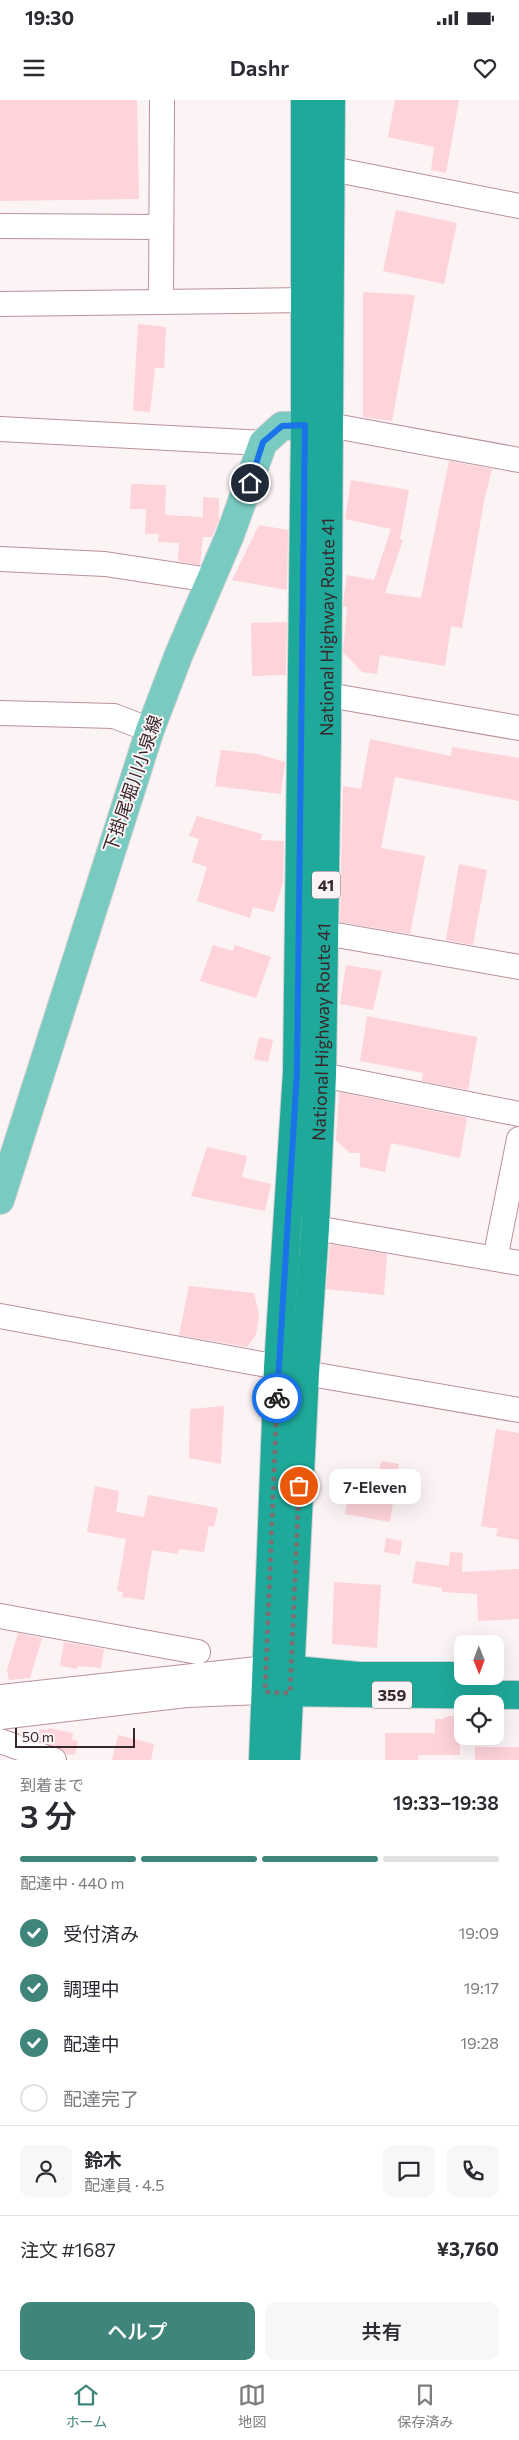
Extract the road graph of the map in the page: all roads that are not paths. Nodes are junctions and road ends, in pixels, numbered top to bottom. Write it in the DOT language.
graph roads {
  1 [pos="162,100"];
  2 [pos="305,100"];
  3 [pos="331,100"];
  4 [pos="332,169"];
  5 [pos="519,206"];
  6 [pos="0,226"];
  7 [pos="162,227"];
  8 [pos="304,300"];
  9 [pos="161,302"];
  10 [pos="0,304"];
  11 [pos="317,425"];
  12 [pos="0,429"];
  13 [pos="263,442"];
  14 [pos="519,460"];
  15 [pos="0,559"];
  16 [pos="210,580"];
  17 [pos="315,695"];
  18 [pos="0,713"];
  19 [pos="519,728"];
  20 [pos="150,730"];
  21 [pos="325,933"];
  22 [pos="519,967"];
  23 [pos="322,1076"];
  24 [pos="519,1114"];
  25 [pos="519,1140"];
  26 [pos="0,1200"];
  27 [pos="315,1228"];
  28 [pos="495,1259"];
  29 [pos="519,1263"];
  30 [pos="0,1316"];
  31 [pos="278,1367"];
  32 [pos="304,1373"];
  33 [pos="519,1410"];
  34 [pos="0,1616"];
  35 [pos="158,1644"];
  36 [pos="198,1652"];
  37 [pos="454,1676"];
  38 [pos="504,1676"];
  39 [pos="519,1676"];
  40 [pos="153,1680"];
  41 [pos="278,1680"];
  42 [pos="519,1694"];
  43 [pos="0,1697"];
  44 [pos="0,1717"];
  45 [pos="0,1741"];
  46 [pos="54,1760"];
  47 [pos="263,1760"];
  48 [pos="286,1760"];
  1 -- 7 [label="street"];
  2 -- 8 [label="highway, National Highway Route 41 / 41"];
  3 -- 4 [label="highway, National Highway Route 41 / 41"];
  4 -- 5 [label="street"];
  4 -- 11 [label="highway, National Highway Route 41 / 41"];
  6 -- 7 [label="street"];
  7 -- 9 [label="street"];
  8 -- 9 [label="street"];
  8 -- 11 [label="highway, National Highway Route 41 / 41"];
  9 -- 10 [label="street"];
  11 -- 13 [label="main road"];
  11 -- 14 [label="street"];
  11 -- 17 [label="highway, National Highway Route 41 / 41"];
  12 -- 13 [label="street"];
  13 -- 16 [label="main road, 下掛尾堀川小泉線"];
  15 -- 16 [label="street"];
  16 -- 20 [label="main road, 下掛尾堀川小泉線"];
  17 -- 19 [label="street"];
  17 -- 21 [label="highway, National Highway Route 41 / 41"];
  17 -- 31 [label="highway, National Highway Route 41 / 41"];
  18 -- 20 [label="street"];
  20 -- 26 [label="main road, 下掛尾堀川小泉線"];
  21 -- 22 [label="street"];
  21 -- 23 [label="highway, National Highway Route 41 / 41"];
  23 -- 24 [label="street"];
  23 -- 27 [label="highway, National Highway Route 41 / 41"];
  25 -- 28 [label="street"];
  27 -- 28 [label="street"];
  27 -- 32 [label="highway, National Highway Route 41 / 41"];
  28 -- 29 [label="street"];
  30 -- 31 [label="street"];
  31 -- 41 [label="highway, National Highway Route 41 / 41"];
  32 -- 33 [label="street"];
  32 -- 41 [label="highway, National Highway Route 41 / 41"];
  34 -- 35 [label="street"];
  35 -- 36 [label="street"];
  35 -- 40 [label="street"];
  37 -- 41 [label="highway, 359"];
  38 -- 39 [label="highway"];
  40 -- 41 [label="street"];
  40 -- 43 [label="street"];
  41 -- 42 [label="highway, 359"];
  41 -- 44 [label="street"];
  41 -- 47 [label="highway, 41"];
  41 -- 48 [label="highway, 41"];
  45 -- 46 [label="street"];
}
